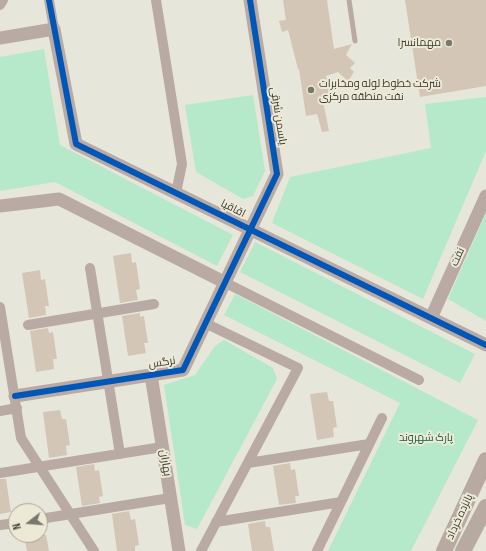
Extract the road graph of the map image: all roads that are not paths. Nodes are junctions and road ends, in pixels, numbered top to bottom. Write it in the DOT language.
graph roads {
  1 [pos="2,0"];
  2 [pos="49,0"];
  3 [pos="156,0"];
  4 [pos="250,0"];
  5 [pos="349,0"];
  6 [pos="0,5"];
  7 [pos="54,29"];
  8 [pos="0,38"];
  9 [pos="355,41"];
  10 [pos="176,193"];
  11 [pos="486,196"];
  12 [pos="0,206"];
  13 [pos="250,229"];
  14 [pos="90,268"];
  15 [pos="224,282"];
  16 [pos="154,304"];
  17 [pos="0,307"];
  18 [pos="97,313"];
  19 [pos="431,318"];
  20 [pos="205,323"];
  21 [pos="28,325"];
  22 [pos="486,345"];
  23 [pos="151,375"];
  24 [pos="419,380"];
  25 [pos="108,381"];
  26 [pos="16,402"];
  27 [pos="0,411"];
  28 [pos="382,418"];
  29 [pos="369,444"];
  30 [pos="162,447"];
  31 [pos="120,454"];
  32 [pos="486,460"];
  33 [pos="248,463"];
  34 [pos="40,466"];
  35 [pos="0,473"];
  36 [pos="170,498"];
  37 [pos="341,502"];
  38 [pos="486,507"];
  39 [pos="70,514"];
  40 [pos="48,518"];
  41 [pos="486,520"];
  42 [pos="216,522"];
  43 [pos="94,551"];
  44 [pos="179,551"];
  45 [pos="201,551"];
  46 [pos="317,551"];
  47 [pos="444,551"];
  48 [pos="463,551"];
  49 [pos="475,551"];
  1 -- 6 [label="street"];
  2 -- 7 [label="street"];
  3 -- 10 [label="street"];
  4 -- 13 [label="street, یاسمن شرقی"];
  5 -- 9 [label="lane"];
  7 -- 8 [label="street"];
  7 -- 10 [label="street, اقاقیا"];
  10 -- 13 [label="street, اقاقیا"];
  11 -- 19 [label="street, نفت"];
  12 -- 15 [label="street"];
  13 -- 15 [label="street, نرگس"];
  13 -- 19 [label="street, اقاقیا"];
  14 -- 18 [label="street"];
  15 -- 20 [label="street, نرگس"];
  15 -- 24 [label="street"];
  16 -- 18 [label="street"];
  17 -- 26 [label="street"];
  18 -- 21 [label="street"];
  18 -- 25 [label="street"];
  19 -- 22 [label="street, اقاقیا"];
  20 -- 23 [label="street, نرگس"];
  20 -- 33 [label="street"];
  23 -- 25 [label="street, نرگس"];
  23 -- 30 [label="street, بهاران"];
  25 -- 26 [label="street, نرگس"];
  25 -- 31 [label="street"];
  26 -- 27 [label="street"];
  26 -- 34 [label="street"];
  28 -- 29 [label="street"];
  29 -- 33 [label="street"];
  29 -- 37 [label="street"];
  30 -- 31 [label="street"];
  30 -- 36 [label="street, بهاران"];
  31 -- 34 [label="street"];
  32 -- 47 [label="main road, پانزده خرداد"];
  33 -- 42 [label="street"];
  34 -- 35 [label="street"];
  34 -- 39 [label="street"];
  36 -- 39 [label="street"];
  36 -- 44 [label="street, بهاران"];
  37 -- 42 [label="street"];
  37 -- 46 [label="street"];
  38 -- 48 [label="main road"];
  39 -- 40 [label="street"];
  39 -- 43 [label="street"];
  41 -- 49 [label="main road"];
  42 -- 45 [label="street"];
}
